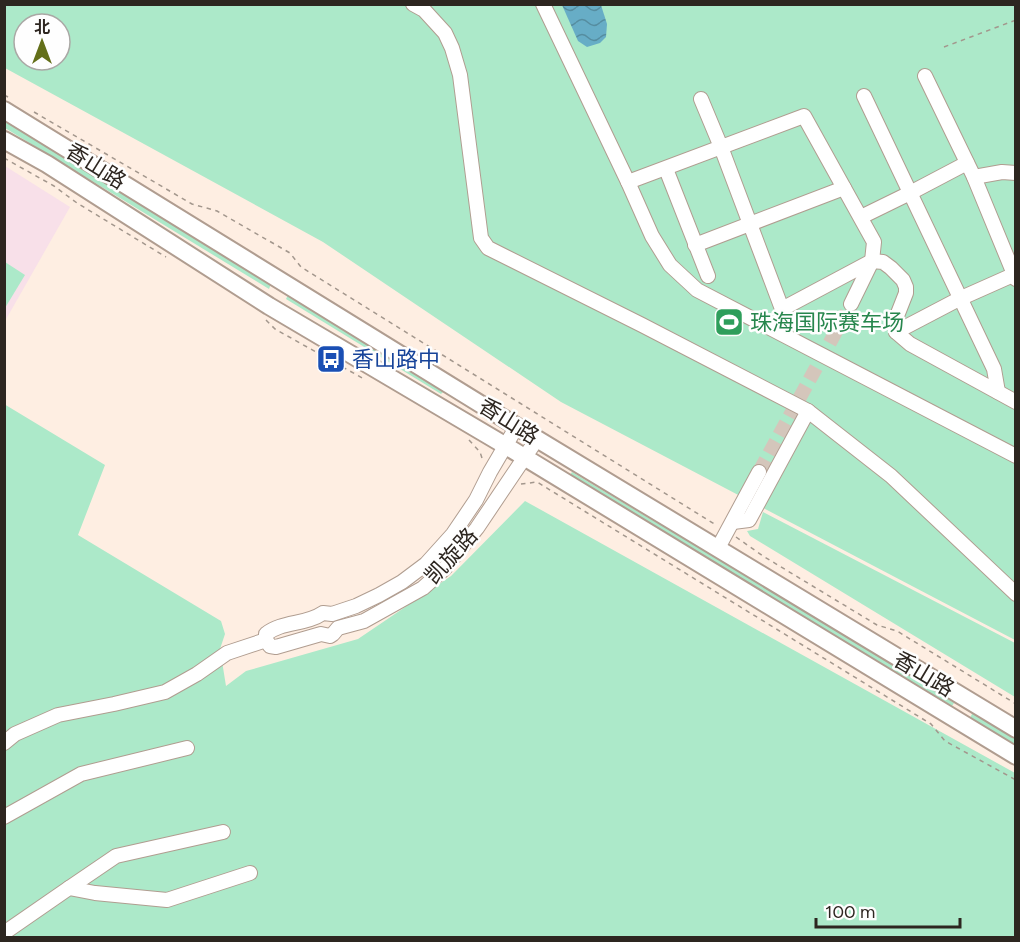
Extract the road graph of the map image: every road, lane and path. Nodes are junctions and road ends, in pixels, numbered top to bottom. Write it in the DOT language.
graph roads {
  1 [pos="413,4"];
  2 [pos="543,4"];
  3 [pos="1016,20"];
  4 [pos="944,47"];
  5 [pos="926,76"];
  6 [pos="4,95"];
  7 [pos="864,96"];
  8 [pos="700,99"];
  9 [pos="10,105"];
  10 [pos="35,113"];
  11 [pos="4,140"];
  12 [pos="720,147"];
  13 [pos="967,163"];
  14 [pos="666,169"];
  15 [pos="1016,173"];
  16 [pos="974,177"];
  17 [pos="628,182"];
  18 [pos="844,188"];
  19 [pos="910,193"];
  20 [pos="861,217"];
  21 [pos="750,224"];
  22 [pos="695,245"];
  23 [pos="872,261"];
  24 [pos="708,276"];
  25 [pos="1014,277"];
  26 [pos="959,299"];
  27 [pos="851,304"];
  28 [pos="896,332"];
  29 [pos="998,392"];
  30 [pos="1016,402"];
  31 [pos="808,411"];
  32 [pos="518,426"];
  33 [pos="537,439"];
  34 [pos="506,446"];
  35 [pos="1016,456"];
  36 [pos="525,458"];
  37 [pos="759,472"];
  38 [pos="519,484"];
  39 [pos="702,517"];
  40 [pos="733,522"];
  41 [pos="718,548"];
  42 [pos="763,556"];
  43 [pos="1016,594"];
  44 [pos="332,614"];
  45 [pos="317,618"];
  46 [pos="338,628"];
  47 [pos="321,634"];
  48 [pos="266,640"];
  49 [pos="1016,704"];
  50 [pos="1016,729"];
  51 [pos="4,743"];
  52 [pos="187,748"];
  53 [pos="1016,756"];
  54 [pos="1016,780"];
  55 [pos="4,817"];
  56 [pos="223,832"];
  57 [pos="250,873"];
  58 [pos="69,888"];
  59 [pos="5,931"];
  1 -- 31 [label="street"];
  2 -- 17 [label="street"];
  3 -- 4 [label="path"];
  5 -- 13 [label="street"];
  6 -- 9 [label="path"];
  7 -- 19 [label="street"];
  8 -- 12 [label="street"];
  9 -- 32 [label="main road, 香山路"];
  10 -- 39 [label="path"];
  11 -- 34 [label="main road, 香山路"];
  12 -- 14 [label="street"];
  12 -- 18 [label="street"];
  12 -- 21 [label="street"];
  13 -- 16 [label="street"];
  13 -- 19 [label="street"];
  14 -- 17 [label="street"];
  14 -- 22 [label="street"];
  15 -- 16 [label="street"];
  16 -- 25 [label="street"];
  17 -- 35 [label="street"];
  18 -- 20 [label="street"];
  18 -- 21 [label="street"];
  19 -- 20 [label="street"];
  19 -- 26 [label="street"];
  20 -- 23 [label="street"];
  21 -- 22 [label="street"];
  21 -- 23 [label="street"];
  22 -- 24 [label="street"];
  23 -- 27 [label="street"];
  23 -- 28 [label="street"];
  25 -- 26 [label="street"];
  26 -- 28 [label="street"];
  26 -- 29 [label="street"];
  28 -- 29 [label="street"];
  29 -- 30 [label="street"];
  31 -- 40 [label="street"];
  31 -- 43 [label="street"];
  32 -- 33 [label="main road, 香山路"];
  32 -- 34 [label="street, 凯旋路"];
  33 -- 36 [label="street, 凯旋路"];
  33 -- 41 [label="main road, 香山路"];
  34 -- 36 [label="main road, 香山路"];
  34 -- 44 [label="street, 凯旋路"];
  36 -- 46 [label="street, 凯旋路"];
  36 -- 53 [label="main road, 香山路"];
  37 -- 40 [label="street"];
  38 -- 54 [label="path"];
  40 -- 41 [label="street"];
  41 -- 50 [label="main road, 香山路"];
  42 -- 49 [label="path"];
  44 -- 45 [label="street, 凯旋路"];
  44 -- 46 [label="street"];
  45 -- 47 [label="street"];
  45 -- 48 [label="street, 凯旋路"];
  46 -- 47 [label="street, 凯旋路"];
  47 -- 48 [label="street, 凯旋路"];
  48 -- 51 [label="street, 凯旋路"];
  52 -- 55 [label="street"];
  56 -- 58 [label="street"];
  57 -- 58 [label="street"];
  58 -- 59 [label="street"];
}
